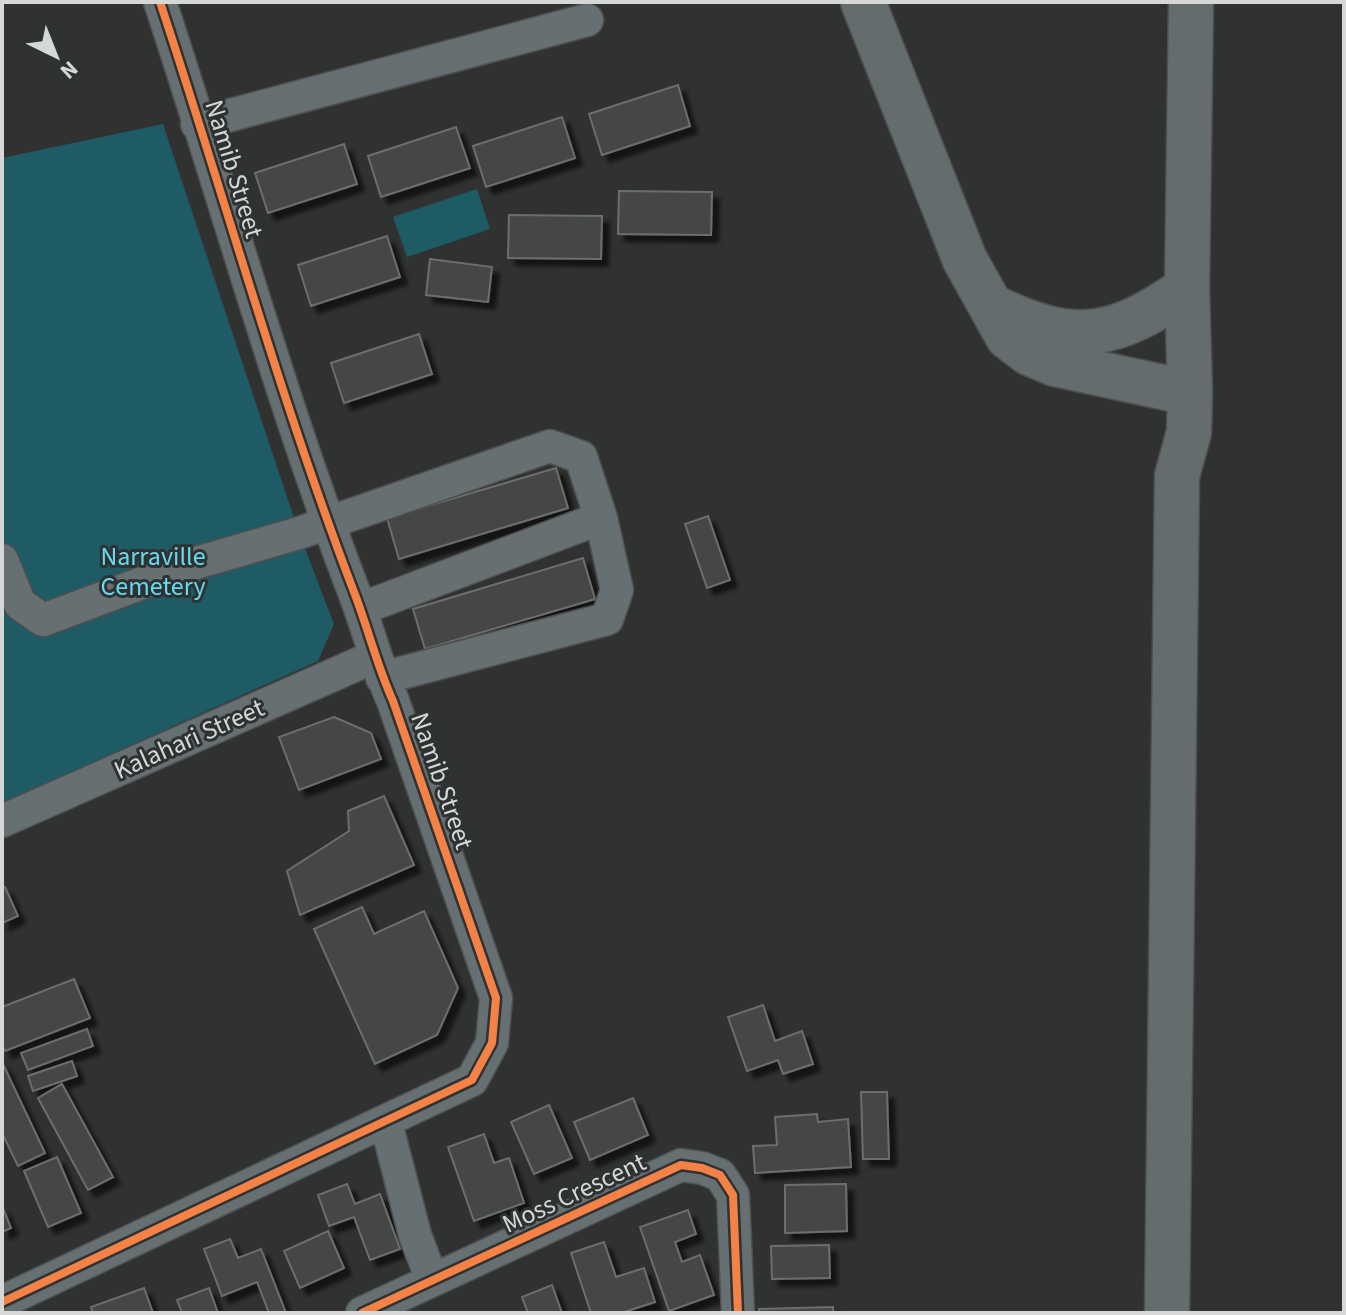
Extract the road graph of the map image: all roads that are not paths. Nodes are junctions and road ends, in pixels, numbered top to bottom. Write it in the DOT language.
graph roads {
  1 [pos="160,2"];
  2 [pos="863,2"];
  3 [pos="1191,2"];
  4 [pos="587,20"];
  5 [pos="197,124"];
  6 [pos="1187,288"];
  7 [pos="989,306"];
  8 [pos="1189,394"];
  9 [pos="601,518"];
  10 [pos="327,522"];
  11 [pos="2,560"];
  12 [pos="360,609"];
  13 [pos="379,667"];
  14 [pos="2,821"];
  15 [pos="386,1123"];
  16 [pos="432,1280"];
  17 [pos="2,1302"];
  18 [pos="362,1313"];
  19 [pos="738,1313"];
  20 [pos="1167,1313"];
  21 [pos="1185,1313"];
  1 -- 5 [label="street, Namib Street"];
  2 -- 7 [label="highway"];
  3 -- 6 [label="highway"];
  4 -- 5 [label="street"];
  5 -- 10 [label="street, Namib Street"];
  6 -- 7 [label="highway"];
  6 -- 8 [label="highway"];
  7 -- 8 [label="highway"];
  8 -- 20 [label="highway"];
  8 -- 21 [label="highway"];
  9 -- 10 [label="street"];
  9 -- 12 [label="street"];
  9 -- 13 [label="street, Kalahari Street"];
  10 -- 11 [label="street"];
  10 -- 12 [label="street, Namib Street"];
  12 -- 13 [label="street, Namib Street"];
  13 -- 14 [label="street, Kalahari Street"];
  13 -- 15 [label="street, Namib Street"];
  15 -- 16 [label="street"];
  15 -- 17 [label="street, Namib Street"];
  16 -- 18 [label="street, Moss Crescent"];
  16 -- 19 [label="street, Moss Crescent"];
}
